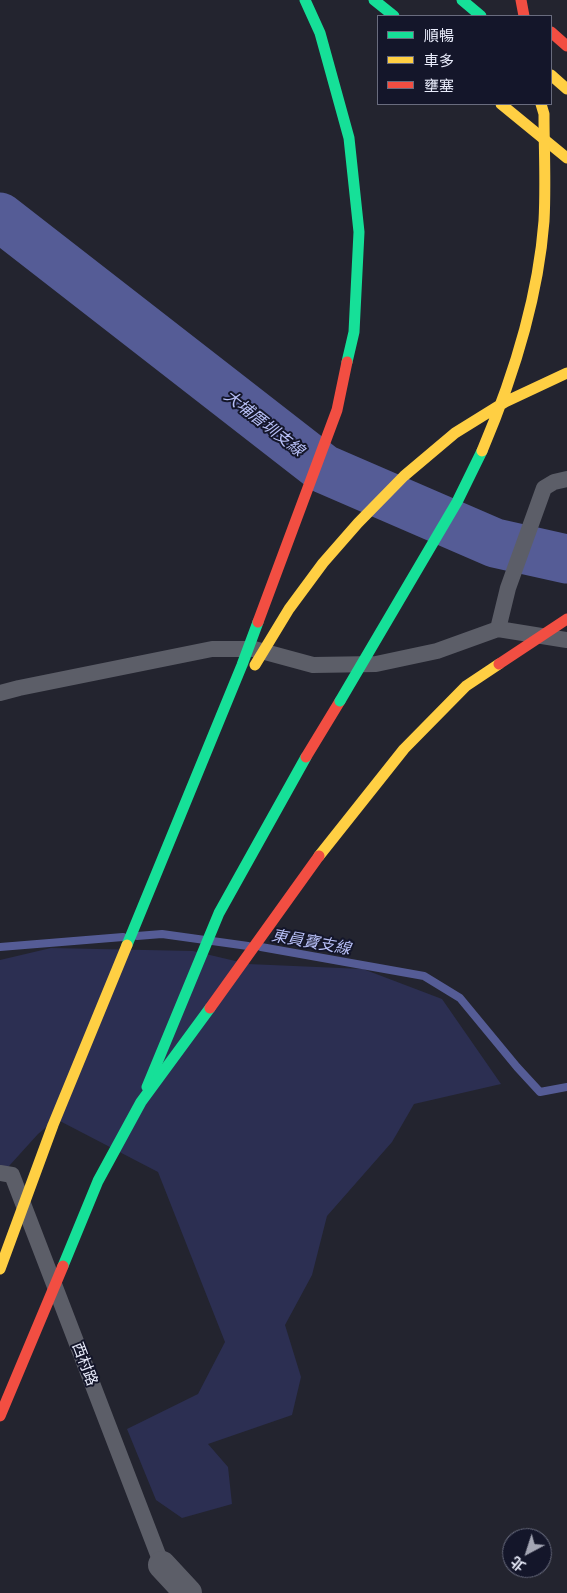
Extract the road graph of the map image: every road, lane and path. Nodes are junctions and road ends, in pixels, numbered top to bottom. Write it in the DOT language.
graph roads {
  1 [pos="305,0"];
  2 [pos="374,0"];
  3 [pos="462,0"];
  4 [pos="512,0"];
  5 [pos="521,0"];
  6 [pos="393,15"];
  7 [pos="480,15"];
  8 [pos="524,15"];
  9 [pos="531,15"];
  10 [pos="552,33"];
  11 [pos="567,46"];
  12 [pos="552,76"];
  13 [pos="567,89"];
  14 [pos="502,105"];
  15 [pos="541,105"];
  16 [pos="567,158"];
  17 [pos="567,373"];
  18 [pos="567,479"];
  19 [pos="567,618"];
  20 [pos="498,629"];
  21 [pos="567,640"];
  22 [pos="0,693"];
  23 [pos="227,705"];
  24 [pos="141,1102"];
  25 [pos="0,1173"];
  26 [pos="0,1269"];
  27 [pos="0,1416"];
  28 [pos="162,1565"];
  29 [pos="188,1593"];
  1 -- 23 [label="main road, bridge"];
  2 -- 6 [label="main road"];
  3 -- 7 [label="main road"];
  4 -- 9 [label="main road"];
  5 -- 8 [label="main road, bridge"];
  10 -- 11 [label="main road"];
  12 -- 13 [label="main road"];
  14 -- 16 [label="main road"];
  15 -- 24 [label="main road, bridge"];
  17 -- 23 [label="main road, bridge"];
  18 -- 20 [label="lane"];
  19 -- 24 [label="main road, bridge"];
  20 -- 21 [label="lane"];
  20 -- 22 [label="lane"];
  23 -- 26 [label="main road, bridge"];
  24 -- 27 [label="main road, bridge"];
  25 -- 28 [label="lane, 西村路"];
  28 -- 29 [label="street"];
}
